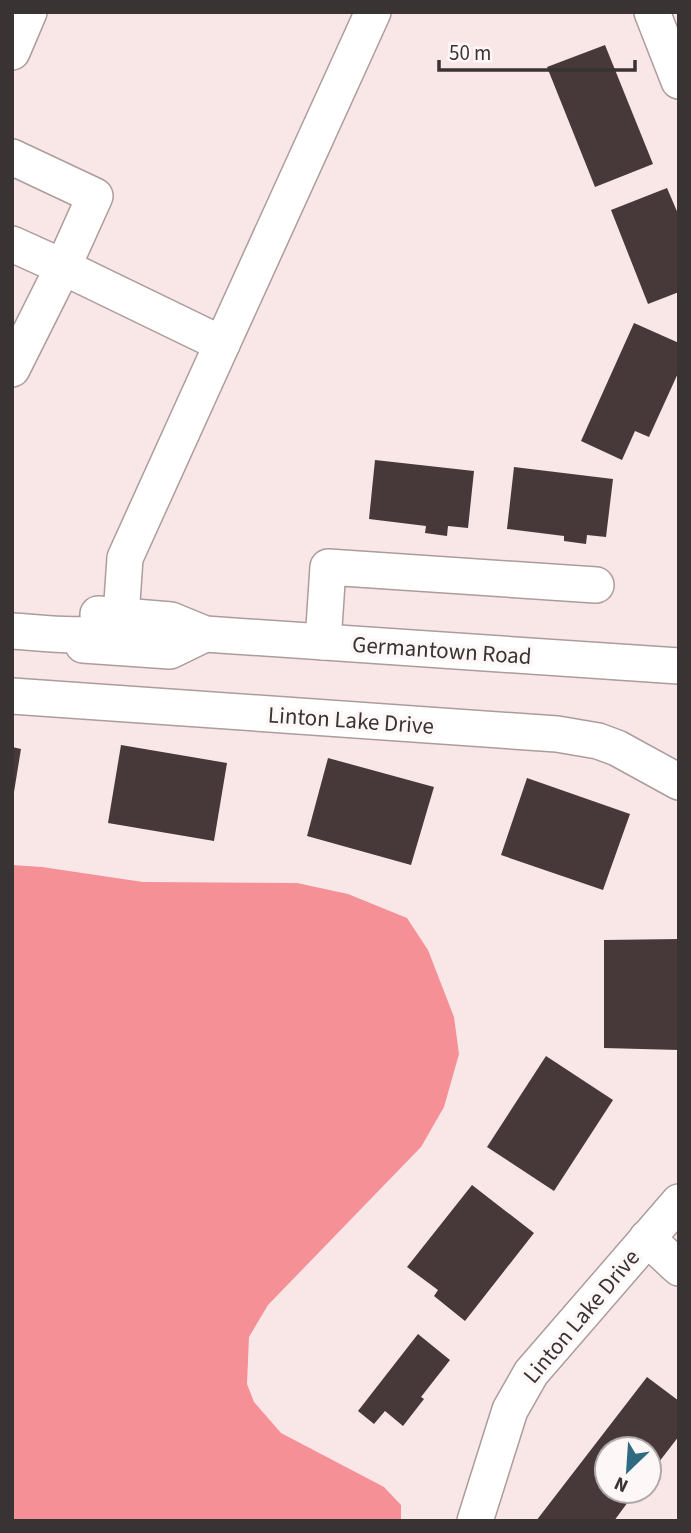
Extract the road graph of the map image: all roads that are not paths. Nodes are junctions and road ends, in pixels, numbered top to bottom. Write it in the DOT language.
graph roads {
  1 [pos="29,12"];
  2 [pos="373,12"];
  3 [pos="652,12"];
  4 [pos="12,52"];
  5 [pos="679,81"];
  6 [pos="12,158"];
  7 [pos="12,244"];
  8 [pos="63,267"];
  9 [pos="22,325"];
  10 [pos="222,344"];
  11 [pos="12,369"];
  12 [pos="596,585"];
  13 [pos="12,609"];
  14 [pos="121,616"];
  15 [pos="12,631"];
  16 [pos="205,634"];
  17 [pos="12,640"];
  18 [pos="323,642"];
  19 [pos="678,664"];
  20 [pos="12,696"];
  21 [pos="679,782"];
  22 [pos="679,1202"];
  23 [pos="647,1238"];
  24 [pos="679,1268"];
  25 [pos="475,1521"];
  1 -- 4 [label="street"];
  2 -- 10 [label="street"];
  3 -- 5 [label="street"];
  6 -- 8 [label="street"];
  7 -- 8 [label="street"];
  8 -- 9 [label="street"];
  8 -- 10 [label="street"];
  9 -- 11 [label="street"];
  10 -- 14 [label="street"];
  12 -- 18 [label="street"];
  13 -- 14 [label="street, Germantown Road"];
  14 -- 15 [label="street"];
  14 -- 16 [label="street, Germantown Road"];
  16 -- 17 [label="street, Germantown Road"];
  16 -- 18 [label="street, Germantown Road"];
  18 -- 19 [label="street, Germantown Road"];
  20 -- 21 [label="street, Linton Lake Drive"];
  22 -- 23 [label="street, Linton Lake Drive"];
  23 -- 24 [label="street"];
  23 -- 25 [label="street, Linton Lake Drive"];
}
